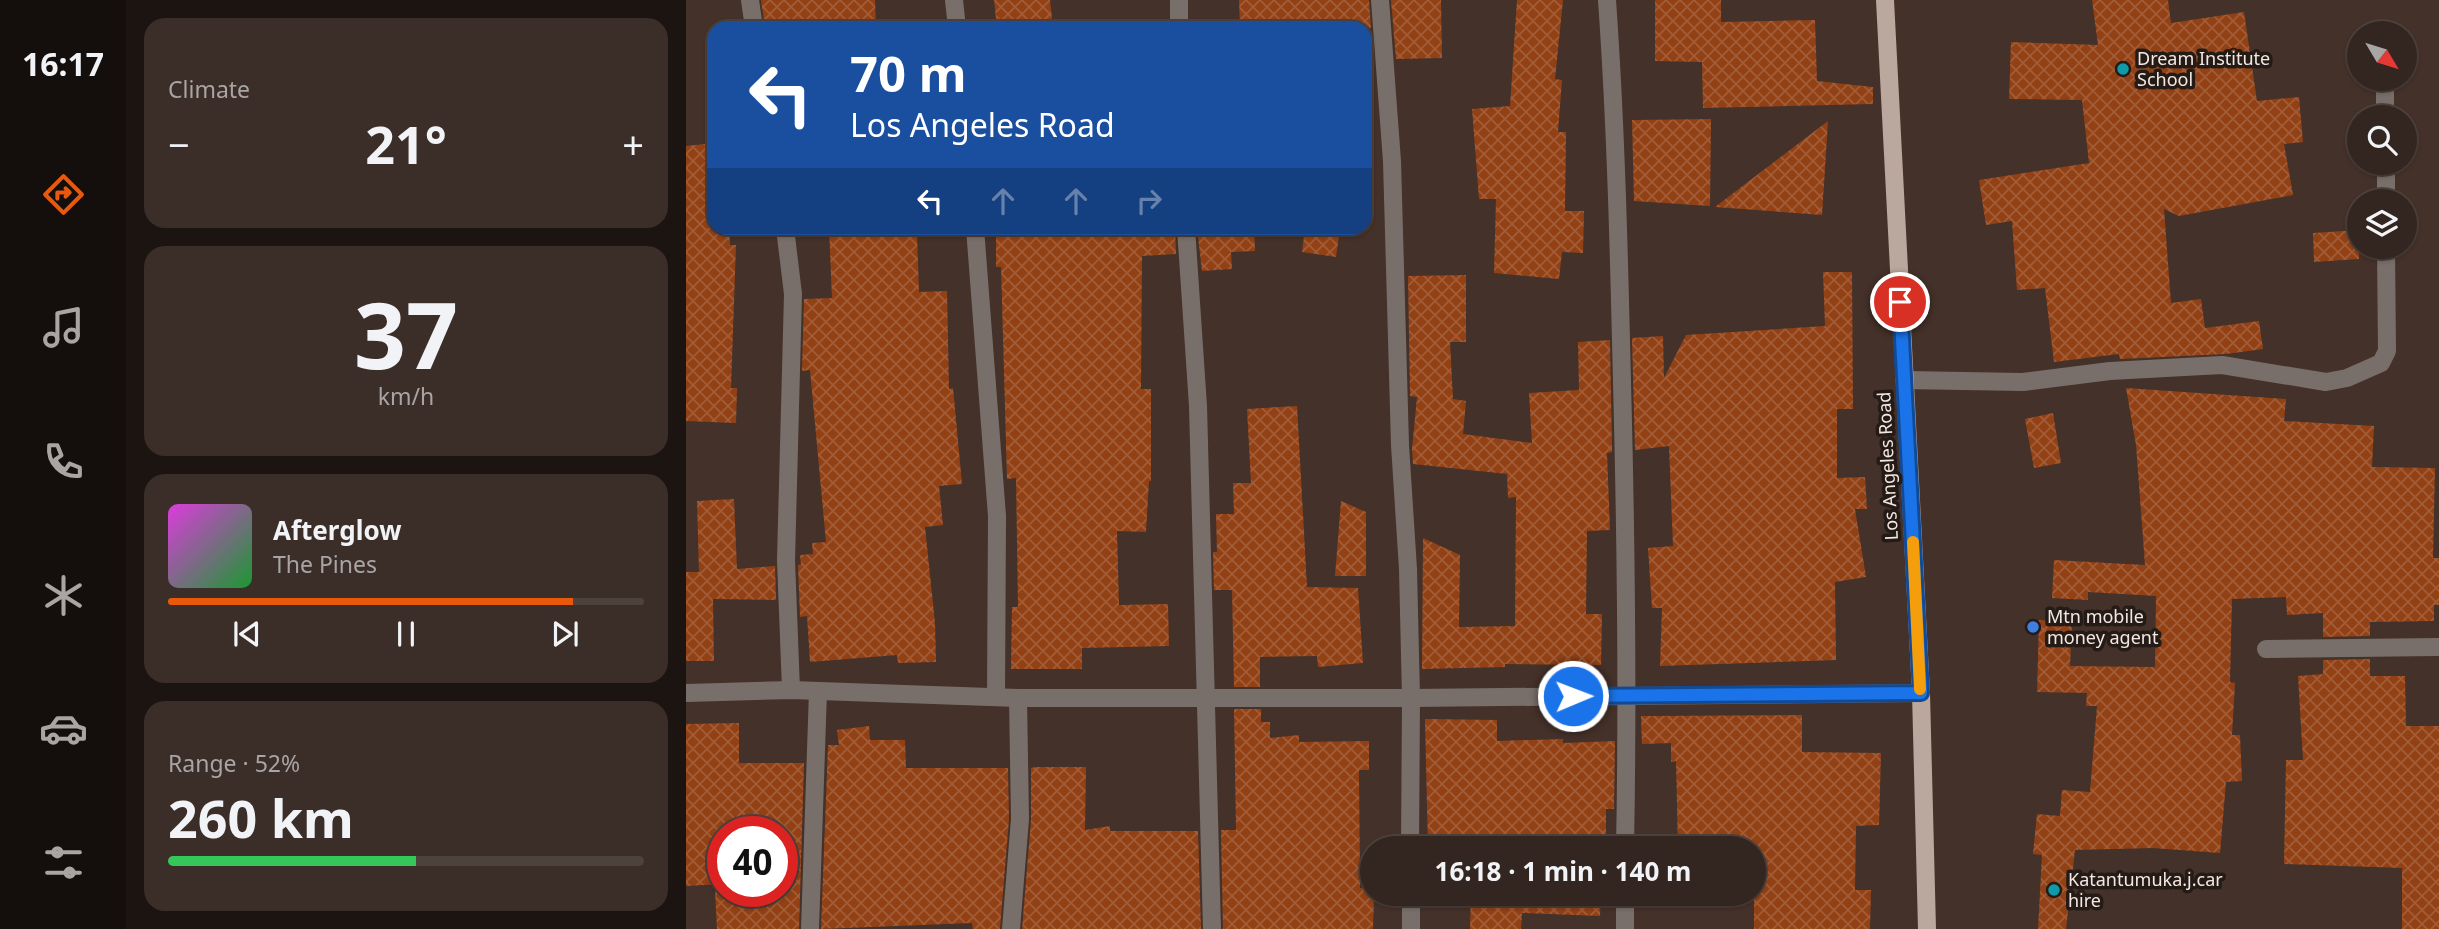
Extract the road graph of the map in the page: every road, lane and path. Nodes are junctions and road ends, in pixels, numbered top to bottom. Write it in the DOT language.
graph roads {
  1 [pos="750,0"];
  2 [pos="954,0"];
  3 [pos="1179,0"];
  4 [pos="1380,0"];
  5 [pos="1607,0"];
  6 [pos="1885,0"];
  7 [pos="753,21"];
  8 [pos="956,21"];
  9 [pos="1179,21"];
  10 [pos="786,235"];
  11 [pos="976,235"];
  12 [pos="1186,235"];
  13 [pos="2386,259"];
  14 [pos="1904,380"];
  15 [pos="2439,646"];
  16 [pos="2266,649"];
  17 [pos="791,690"];
  18 [pos="818,691"];
  19 [pos="686,693"];
  20 [pos="1921,693"];
  21 [pos="996,696"];
  22 [pos="1628,696"];
  23 [pos="1206,697"];
  24 [pos="1018,698"];
  25 [pos="1411,698"];
  26 [pos="1410,836"];
  27 [pos="1625,836"];
  28 [pos="1411,906"];
  29 [pos="1625,906"];
  30 [pos="810,929"];
  31 [pos="1011,929"];
  32 [pos="1212,929"];
  33 [pos="1411,929"];
  34 [pos="1625,929"];
  35 [pos="1927,929"];
  1 -- 7 [label="street"];
  2 -- 8 [label="street"];
  3 -- 9 [label="street"];
  4 -- 25 [label="street"];
  5 -- 22 [label="street"];
  6 -- 14 [label="main road, Los Angeles Road"];
  10 -- 17 [label="street"];
  11 -- 21 [label="street"];
  12 -- 23 [label="street"];
  13 -- 14 [label="street"];
  14 -- 20 [label="main road, Los Angeles Road"];
  15 -- 16 [label="street"];
  17 -- 18 [label="street"];
  17 -- 19 [label="street"];
  18 -- 21 [label="street"];
  18 -- 30 [label="street"];
  20 -- 22 [label="street"];
  20 -- 35 [label="main road, Los Angeles Road"];
  21 -- 24 [label="street"];
  22 -- 25 [label="street"];
  22 -- 27 [label="street"];
  23 -- 24 [label="street"];
  23 -- 25 [label="street"];
  23 -- 32 [label="street"];
  24 -- 31 [label="street"];
  25 -- 26 [label="street"];
  28 -- 33 [label="street"];
  29 -- 34 [label="street"];
}
